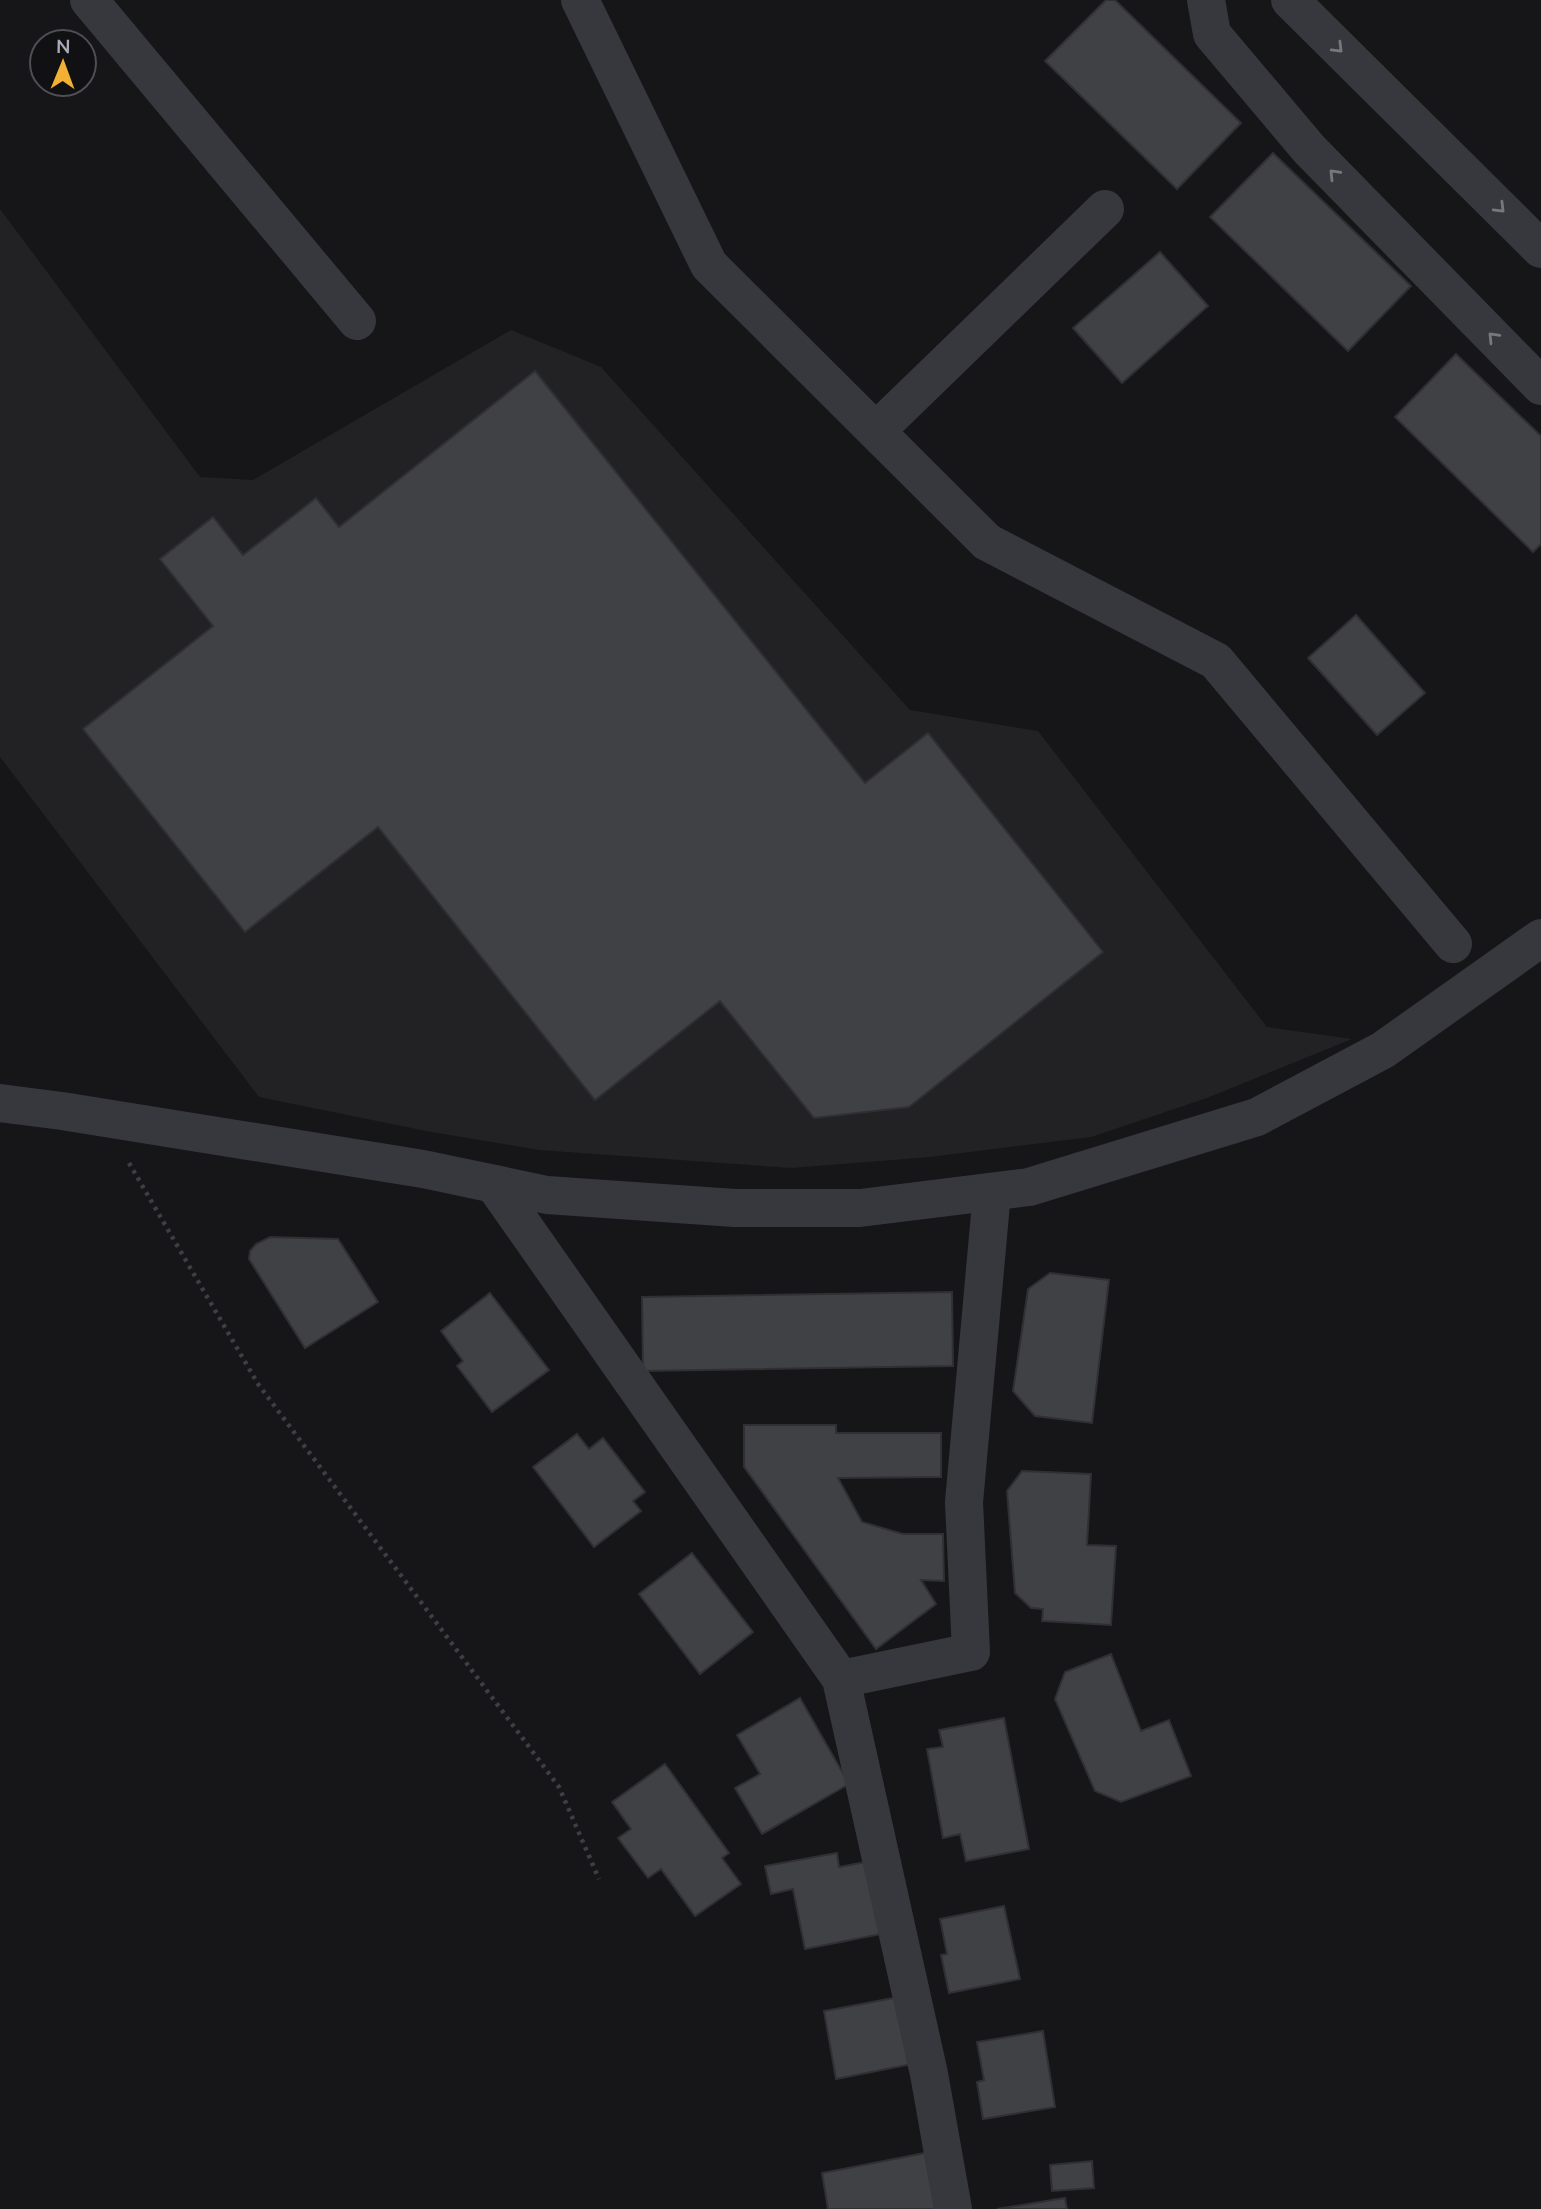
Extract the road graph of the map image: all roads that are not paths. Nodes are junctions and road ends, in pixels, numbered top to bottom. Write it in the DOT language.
graph roads {
  1 [pos="89,0"];
  2 [pos="580,0"];
  3 [pos="1206,0"];
  4 [pos="1290,0"];
  5 [pos="1105,209"];
  6 [pos="1541,249"];
  7 [pos="357,321"];
  8 [pos="1541,386"];
  9 [pos="876,431"];
  10 [pos="1541,939"];
  11 [pos="1453,944"];
  12 [pos="0,1103"];
  13 [pos="494,1184"];
  14 [pos="992,1192"];
  15 [pos="841,1679"];
  16 [pos="953,2209"];
  1 -- 7 [label="street"];
  2 -- 9 [label="street"];
  8 -- 3 [label="street, one-way"];
  4 -- 6 [label="street, one-way"];
  5 -- 9 [label="street"];
  9 -- 11 [label="street"];
  10 -- 14 [label="street"];
  12 -- 13 [label="street"];
  13 -- 14 [label="street"];
  13 -- 15 [label="street"];
  14 -- 15 [label="street"];
  15 -- 16 [label="street"];
}
